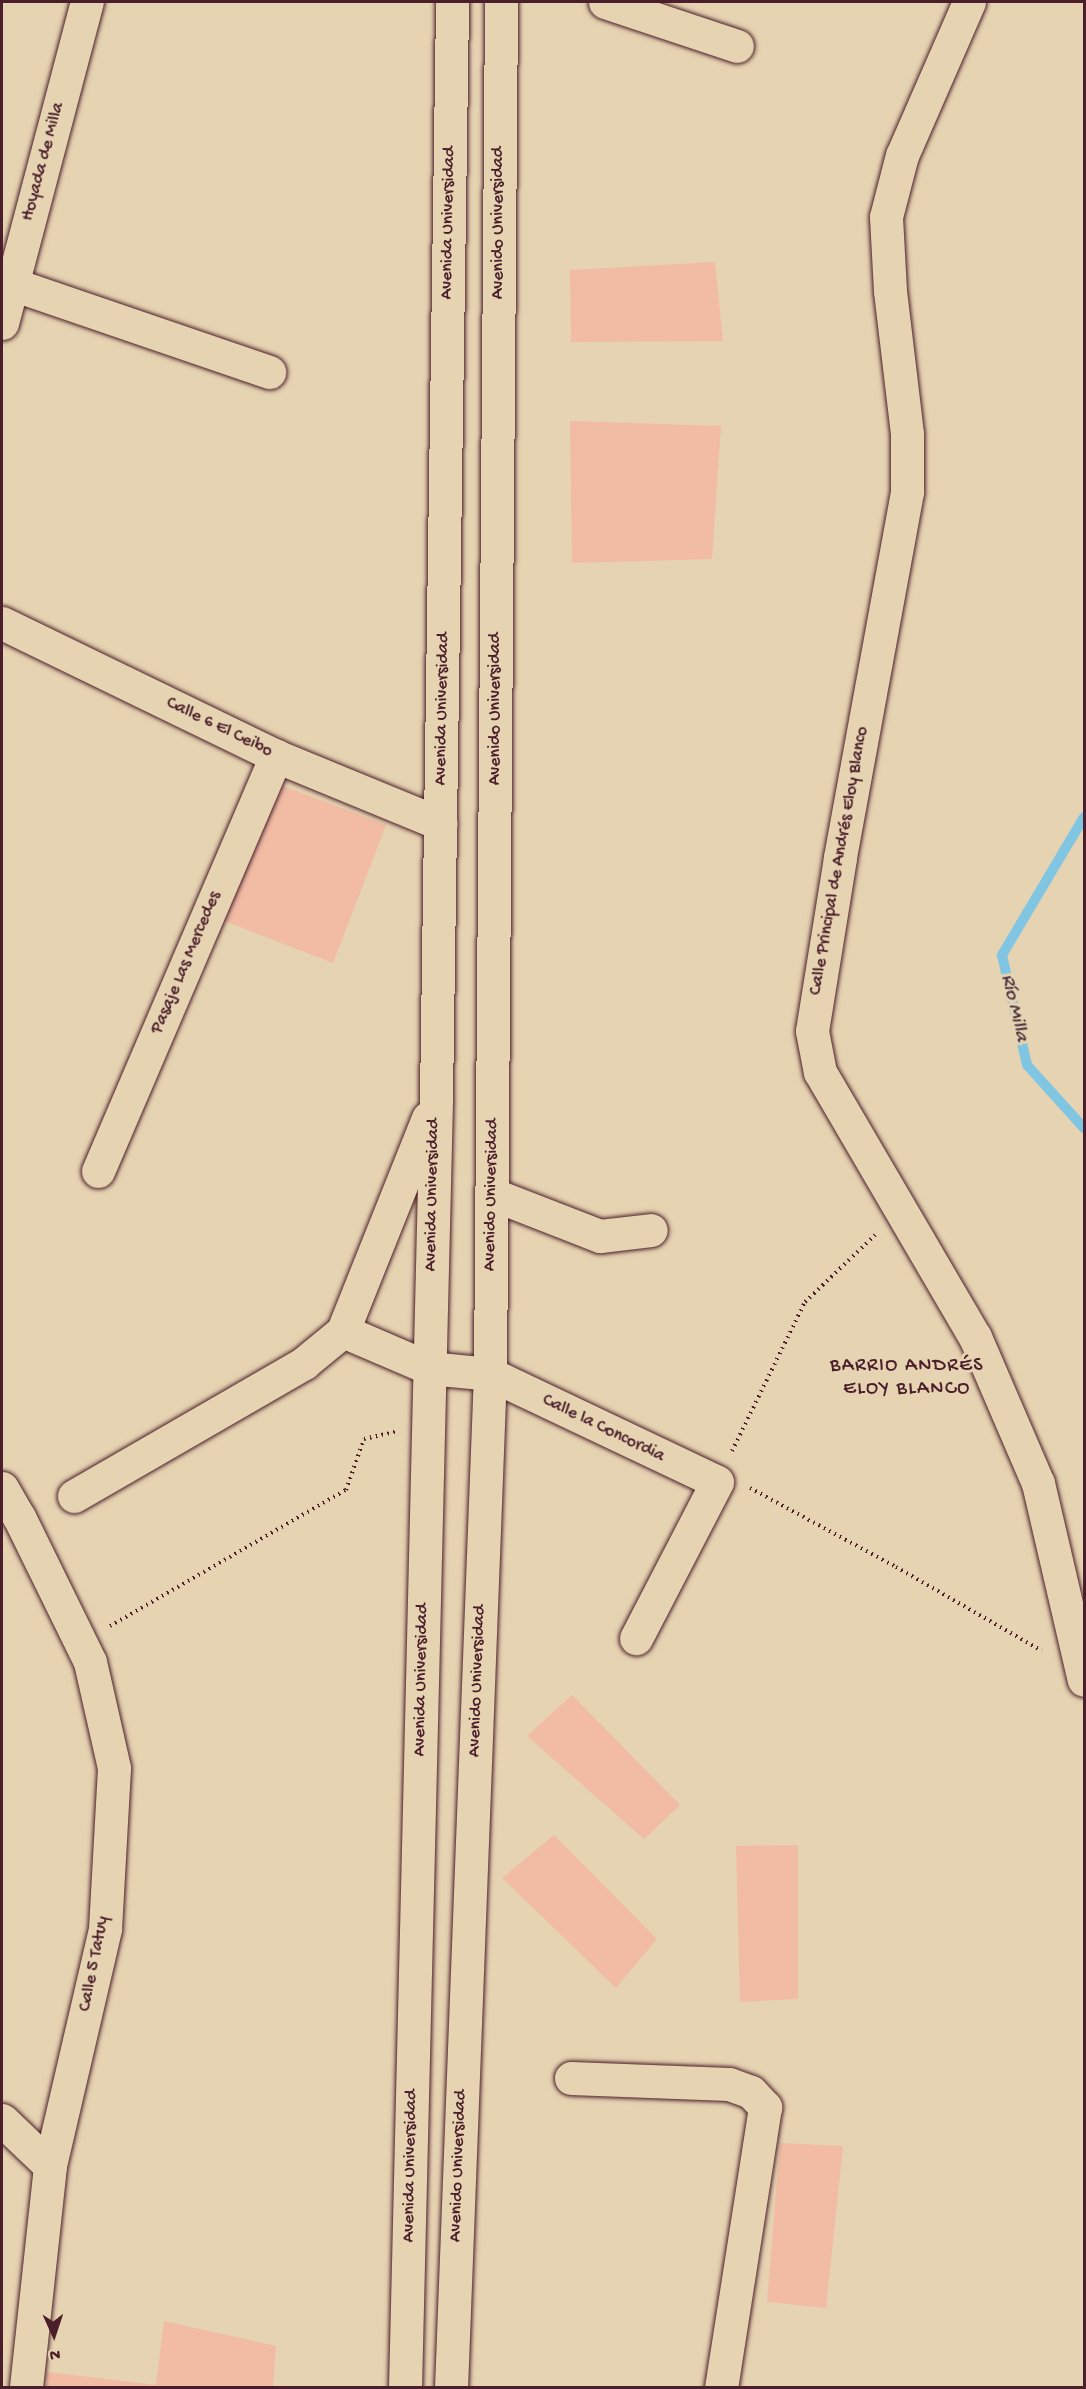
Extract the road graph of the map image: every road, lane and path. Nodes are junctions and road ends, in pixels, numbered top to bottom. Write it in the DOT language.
graph roads {
  1 [pos="87,2"];
  2 [pos="452,2"];
  3 [pos="501,2"];
  4 [pos="605,2"];
  5 [pos="969,2"];
  6 [pos="737,46"];
  7 [pos="12,284"];
  8 [pos="2,323"];
  9 [pos="269,372"];
  10 [pos="2,623"];
  11 [pos="276,756"];
  12 [pos="441,824"];
  13 [pos="436,1097"];
  14 [pos="98,1171"];
  15 [pos="492,1194"];
  16 [pos="899,1211"];
  17 [pos="651,1230"];
  18 [pos="343,1330"];
  19 [pos="429,1368"];
  20 [pos="490,1374"];
  21 [pos="428,1424"];
  22 [pos="717,1482"];
  23 [pos="2,1488"];
  24 [pos="74,1496"];
  25 [pos="101,1631"];
  26 [pos="636,1638"];
  27 [pos="1084,1676"];
  28 [pos="571,2078"];
  29 [pos="2,2120"];
  30 [pos="51,2166"];
  31 [pos="26,2388"];
  32 [pos="405,2388"];
  33 [pos="451,2388"];
  34 [pos="721,2388"];
  1 -- 7 [label="street, Hoyada de Milla"];
  2 -- 12 [label="street, Avenida Universidad"];
  3 -- 15 [label="street, Avenido Universidad"];
  4 -- 6 [label="street"];
  5 -- 16 [label="street, Calle Principal de Andrés Eloy Blanco"];
  7 -- 8 [label="street, Hoyada de Milla"];
  7 -- 9 [label="street"];
  10 -- 11 [label="street, Calle 6 El Ceibo"];
  11 -- 12 [label="street, Calle 6 El Ceibo"];
  11 -- 14 [label="street, Pasaje Las Mercedes"];
  12 -- 13 [label="street, Avenida Universidad"];
  13 -- 18 [label="street"];
  13 -- 19 [label="street, Avenida Universidad"];
  15 -- 17 [label="street"];
  15 -- 20 [label="street, Avenido Universidad"];
  16 -- 22 [label="path"];
  16 -- 27 [label="street, Calle Principal de Andrés Eloy Blanco"];
  18 -- 19 [label="street, Calle la Concordia"];
  18 -- 24 [label="street"];
  19 -- 20 [label="street, Calle la Concordia"];
  19 -- 21 [label="street, Avenida Universidad"];
  20 -- 22 [label="street, Calle la Concordia"];
  20 -- 33 [label="street, Avenido Universidad"];
  21 -- 25 [label="path"];
  21 -- 32 [label="street, Avenida Universidad"];
  22 -- 26 [label="street"];
  22 -- 27 [label="path"];
  23 -- 30 [label="street, Calle 5 Tatuy"];
  28 -- 34 [label="street"];
  29 -- 30 [label="street"];
  30 -- 31 [label="street, Calle 5 Tatuy"];
}
